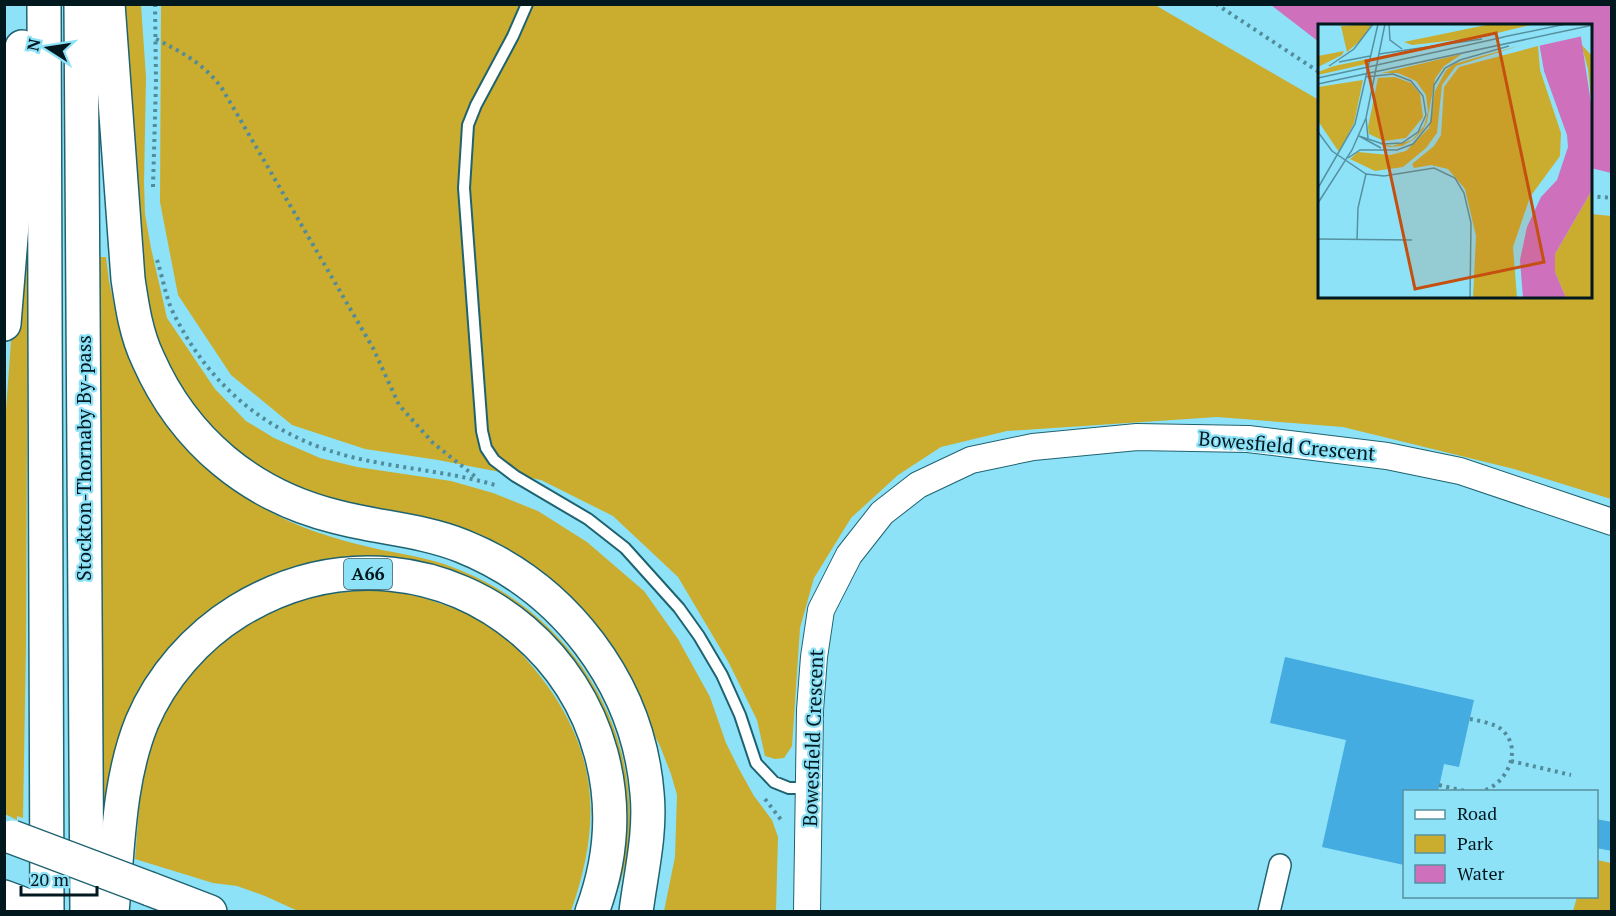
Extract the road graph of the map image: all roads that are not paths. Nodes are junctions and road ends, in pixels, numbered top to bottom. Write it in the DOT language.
graph roads {
  1 [pos="30,4"];
  2 [pos="44,4"];
  3 [pos="81,4"];
  4 [pos="108,4"];
  5 [pos="527,4"];
  6 [pos="4,324"];
  7 [pos="1611,522"];
  8 [pos="809,788"];
  9 [pos="8,835"];
  10 [pos="1280,865"];
  11 [pos="4,897"];
  12 [pos="635,905"];
  13 [pos="45,912"];
  14 [pos="87,912"];
  15 [pos="112,912"];
  16 [pos="210,912"];
  17 [pos="592,912"];
  18 [pos="807,912"];
  19 [pos="1269,912"];
  1 -- 6 [label="main road"];
  2 -- 13 [label="main road, Stockton-Thornaby By-pass"];
  3 -- 14 [label="main road, Stockton-Thornaby By-pass"];
  4 -- 12 [label="main road"];
  5 -- 8 [label="lane"];
  7 -- 8 [label="street, Bowesfield Crescent"];
  8 -- 18 [label="street, Bowesfield Crescent"];
  9 -- 16 [label="main road, bridge"];
  10 -- 19 [label="street"];
  11 -- 13 [label="main road"];
  15 -- 17 [label="main road, A66"];
}
